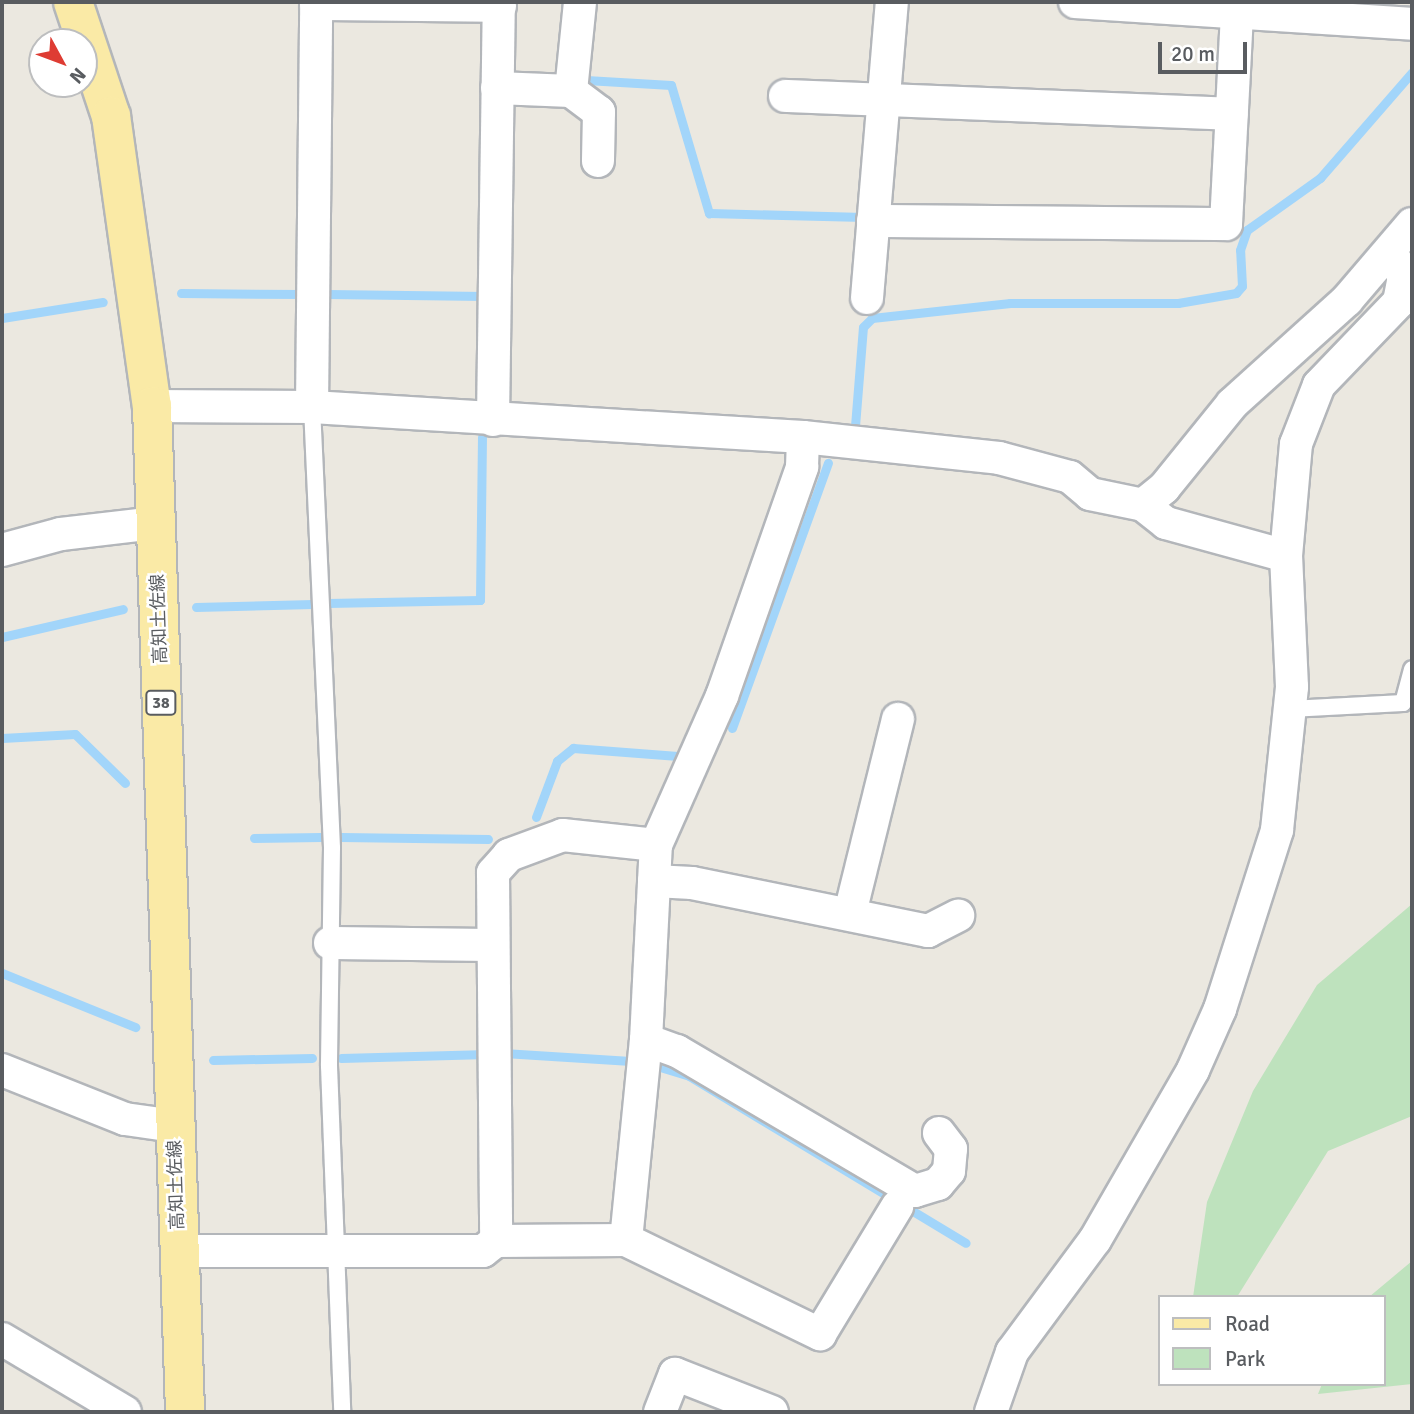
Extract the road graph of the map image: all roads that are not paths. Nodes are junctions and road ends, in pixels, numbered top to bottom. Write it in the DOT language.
graph roads {
  1 [pos="73,2"];
  2 [pos="580,2"];
  3 [pos="892,2"];
  4 [pos="1074,2"];
  5 [pos="316,3"];
  6 [pos="499,4"];
  7 [pos="1237,14"];
  8 [pos="1412,24"];
  9 [pos="497,88"];
  10 [pos="571,91"];
  11 [pos="785,96"];
  12 [pos="884,100"];
  13 [pos="1232,114"];
  14 [pos="598,161"];
  15 [pos="873,221"];
  16 [pos="1412,224"];
  17 [pos="1392,253"];
  18 [pos="867,298"];
  19 [pos="152,406"];
  20 [pos="313,407"];
  21 [pos="494,420"];
  22 [pos="803,437"];
  23 [pos="1143,505"];
  24 [pos="156,523"];
  25 [pos="2,550"];
  26 [pos="1286,556"];
  27 [pos="1412,669"];
  28 [pos="1290,709"];
  29 [pos="898,719"];
  30 [pos="656,845"];
  31 [pos="654,881"];
  32 [pos="850,913"];
  33 [pos="958,916"];
  34 [pos="330,943"];
  35 [pos="493,945"];
  36 [pos="646,1040"];
  37 [pos="2,1070"];
  38 [pos="174,1126"];
  39 [pos="939,1133"];
  40 [pos="897,1207"];
  41 [pos="626,1240"];
  42 [pos="496,1241"];
  43 [pos="179,1251"];
  44 [pos="335,1251"];
  45 [pos="2,1339"];
  46 [pos="125,1412"];
  47 [pos="185,1412"];
  48 [pos="342,1412"];
  49 [pos="660,1412"];
  50 [pos="772,1412"];
  51 [pos="990,1412"];
  1 -- 19 [label="main road, 高知土佐線 / 38"];
  2 -- 10 [label="street"];
  3 -- 12 [label="street"];
  4 -- 7 [label="street"];
  5 -- 6 [label="street"];
  5 -- 20 [label="street"];
  6 -- 9 [label="street"];
  7 -- 8 [label="street"];
  7 -- 13 [label="street"];
  9 -- 10 [label="street"];
  9 -- 21 [label="street"];
  10 -- 14 [label="street"];
  11 -- 12 [label="street"];
  12 -- 13 [label="street"];
  12 -- 15 [label="street"];
  13 -- 15 [label="street"];
  15 -- 18 [label="street"];
  16 -- 17 [label="street"];
  17 -- 23 [label="street"];
  17 -- 26 [label="street"];
  19 -- 20 [label="street"];
  19 -- 24 [label="main road, 高知土佐線 / 38"];
  20 -- 21 [label="street"];
  20 -- 34 [label="lane"];
  21 -- 22 [label="street"];
  22 -- 23 [label="street"];
  22 -- 30 [label="street"];
  23 -- 26 [label="street"];
  24 -- 25 [label="street"];
  24 -- 38 [label="main road, 高知土佐線 / 38"];
  26 -- 28 [label="street"];
  27 -- 28 [label="lane"];
  28 -- 51 [label="street"];
  29 -- 32 [label="street"];
  30 -- 31 [label="street"];
  30 -- 35 [label="street"];
  31 -- 32 [label="street"];
  31 -- 36 [label="street"];
  32 -- 33 [label="street"];
  34 -- 35 [label="street"];
  34 -- 44 [label="lane"];
  35 -- 42 [label="street"];
  36 -- 39 [label="street"];
  36 -- 41 [label="street"];
  37 -- 38 [label="street"];
  38 -- 43 [label="main road, 高知土佐線 / 38"];
  40 -- 41 [label="street"];
  41 -- 42 [label="street"];
  42 -- 44 [label="street"];
  43 -- 44 [label="street"];
  43 -- 47 [label="main road, 高知土佐線 / 38"];
  44 -- 48 [label="lane"];
  45 -- 46 [label="street"];
  49 -- 50 [label="street"];
}
